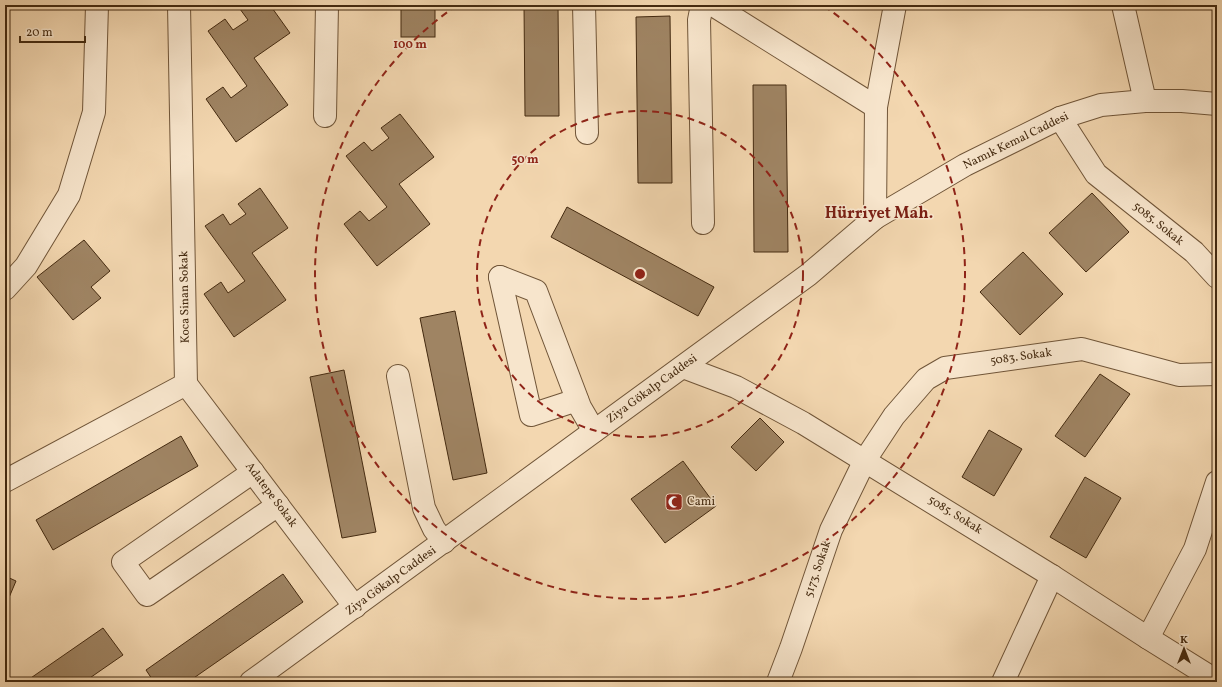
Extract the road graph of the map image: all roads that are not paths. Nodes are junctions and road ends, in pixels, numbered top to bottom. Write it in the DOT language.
graph roads {
  1 [pos="97,5"];
  2 [pos="179,5"];
  3 [pos="327,5"];
  4 [pos="584,5"];
  5 [pos="702,5"];
  6 [pos="713,5"];
  7 [pos="895,5"];
  8 [pos="1123,5"];
  9 [pos="1145,101"];
  10 [pos="1217,104"];
  11 [pos="876,106"];
  12 [pos="325,116"];
  13 [pos="1060,118"];
  14 [pos="586,133"];
  15 [pos="876,218"];
  16 [pos="703,223"];
  17 [pos="1217,277"];
  18 [pos="5,289"];
  19 [pos="683,367"];
  20 [pos="1217,374"];
  21 [pos="398,376"];
  22 [pos="186,384"];
  23 [pos="577,400"];
  24 [pos="594,430"];
  25 [pos="865,460"];
  26 [pos="253,472"];
  27 [pos="5,481"];
  28 [pos="1217,482"];
  29 [pos="278,505"];
  30 [pos="444,542"];
  31 [pos="1052,576"];
  32 [pos="355,607"];
  33 [pos="1148,638"];
  34 [pos="1217,680"];
  35 [pos="251,682"];
  36 [pos="778,682"];
  37 [pos="1003,682"];
  1 -- 18 [label="street"];
  2 -- 22 [label="street, Koca Sinan Sokak"];
  3 -- 12 [label="street"];
  4 -- 14 [label="street"];
  5 -- 16 [label="street"];
  6 -- 11 [label="street"];
  7 -- 11 [label="street"];
  8 -- 9 [label="street"];
  9 -- 10 [label="street, Namık Kemal Caddesi"];
  9 -- 13 [label="street, Namık Kemal Caddesi"];
  11 -- 15 [label="street"];
  13 -- 15 [label="street, Namık Kemal Caddesi"];
  13 -- 17 [label="street, 5085. Sokak"];
  15 -- 19 [label="street, Ziya Gökalp Caddesi"];
  19 -- 24 [label="street, Ziya Gökalp Caddesi"];
  19 -- 25 [label="street, 5085. Sokak"];
  20 -- 25 [label="street, 5083. Sokak"];
  21 -- 30 [label="street"];
  22 -- 26 [label="street, Adatepe Sokak"];
  22 -- 27 [label="street"];
  23 -- 23 [label="street"];
  23 -- 24 [label="street"];
  24 -- 30 [label="street, Ziya Gökalp Caddesi"];
  25 -- 31 [label="street, 5085. Sokak"];
  25 -- 36 [label="street, 5173. Sokak"];
  26 -- 29 [label="street, Adatepe Sokak"];
  26 -- 29 [label="street"];
  28 -- 33 [label="street"];
  29 -- 32 [label="street, Adatepe Sokak"];
  30 -- 32 [label="street, Ziya Gökalp Caddesi"];
  31 -- 33 [label="street, 5085. Sokak"];
  31 -- 37 [label="street"];
  32 -- 35 [label="street, Ziya Gökalp Caddesi"];
  33 -- 34 [label="street, 5085. Sokak"];
}
